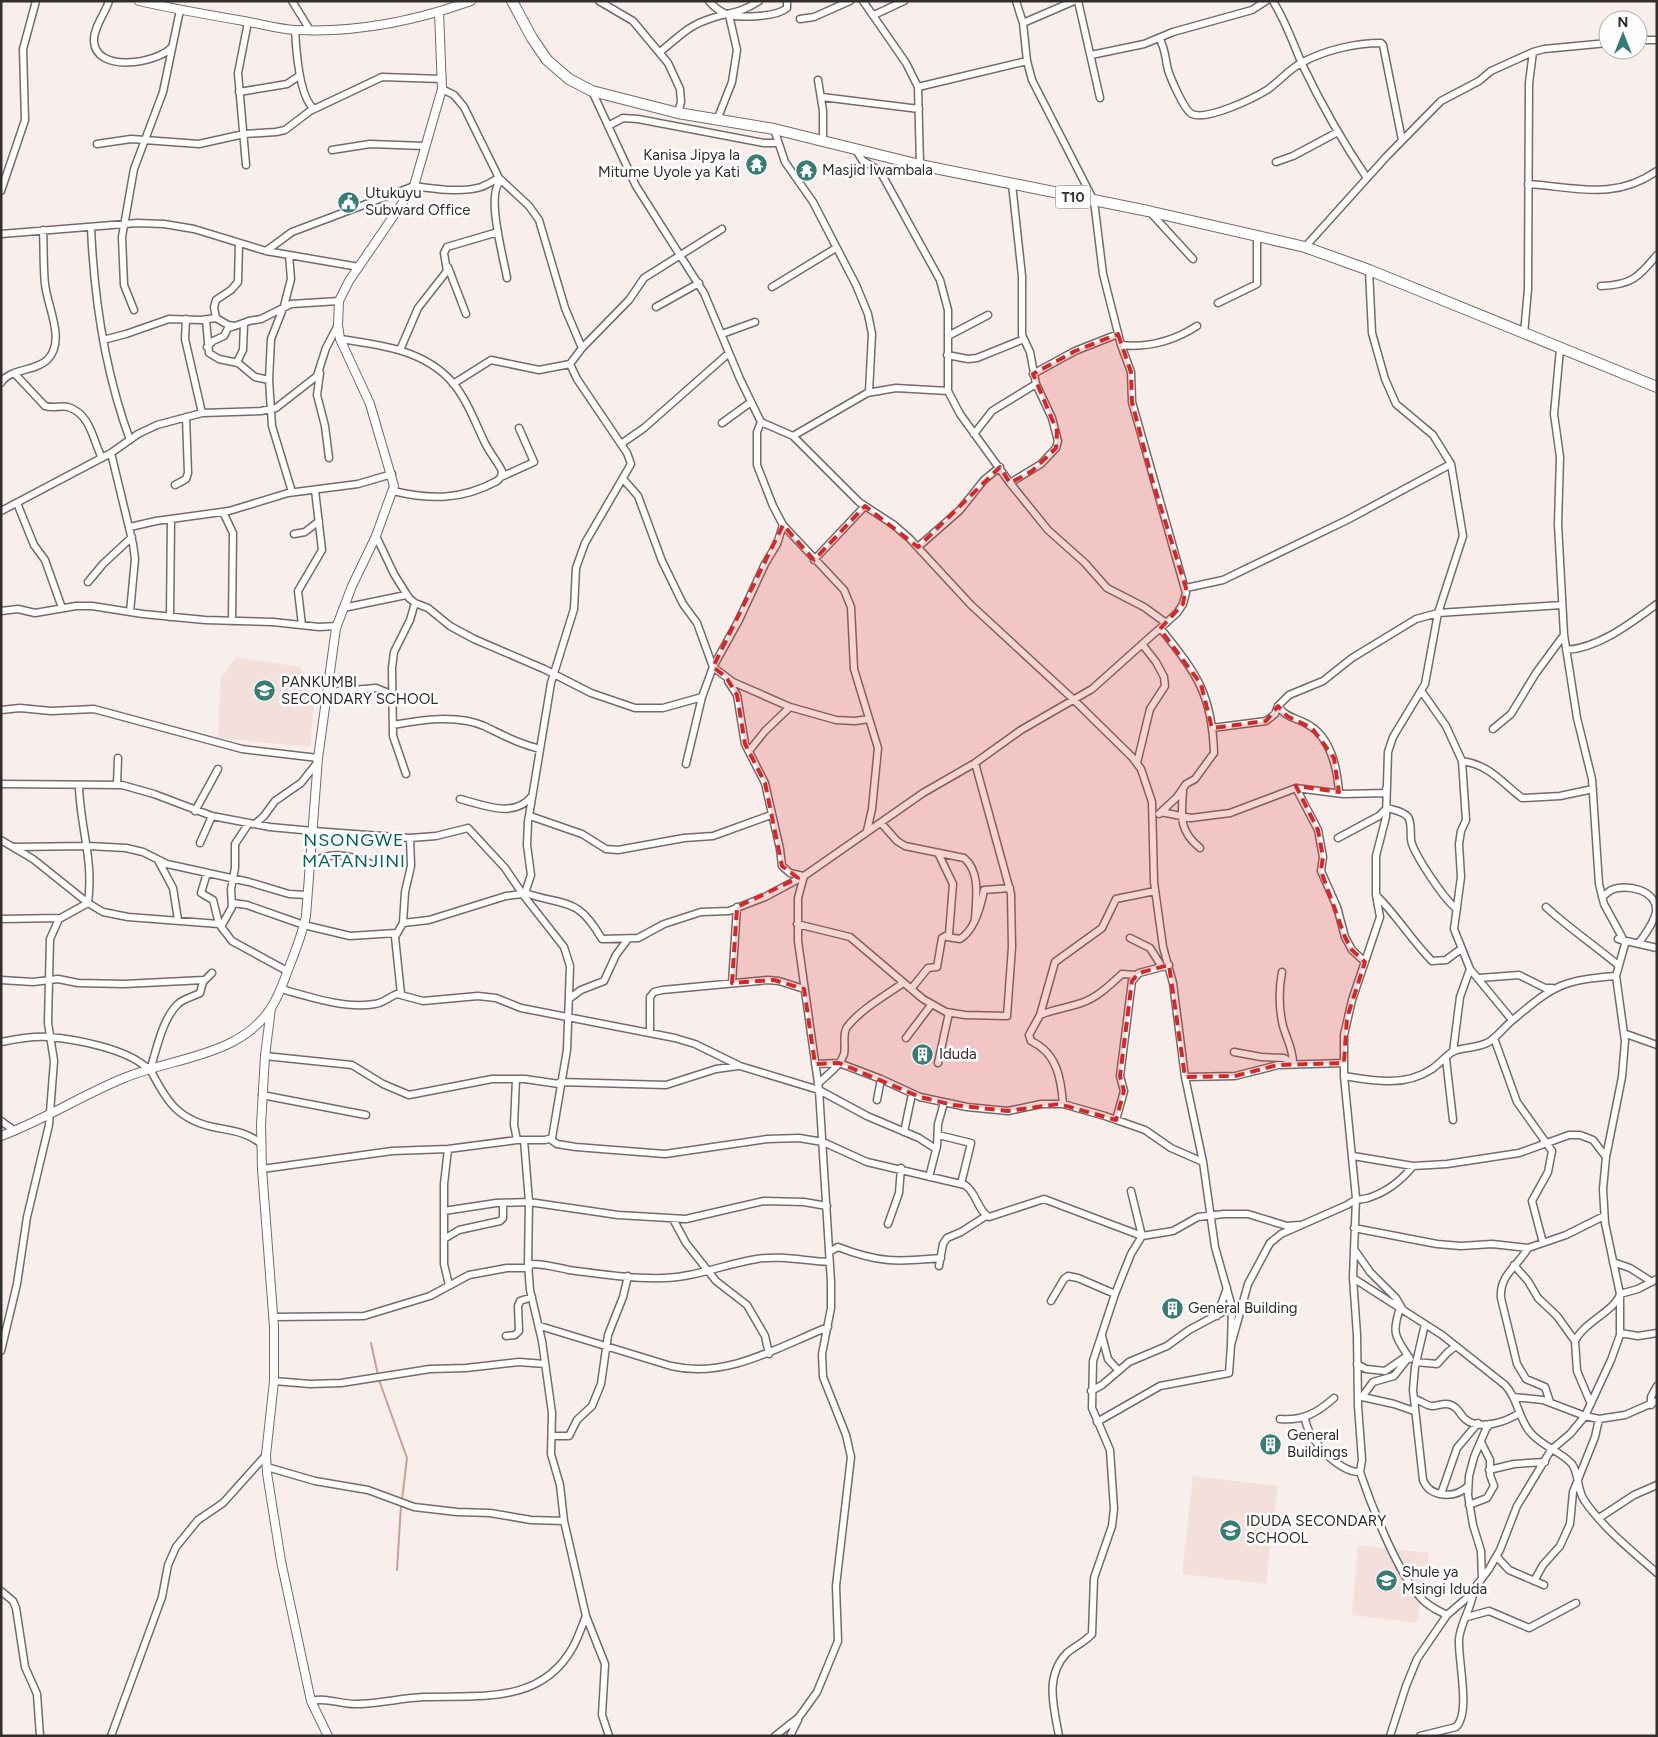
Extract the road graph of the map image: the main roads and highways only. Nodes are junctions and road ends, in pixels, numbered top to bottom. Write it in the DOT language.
graph roads {
  1 [pos="512,1"];
  2 [pos="1657,387"];
  1 -- 2 [label="highway, T10"];
}
